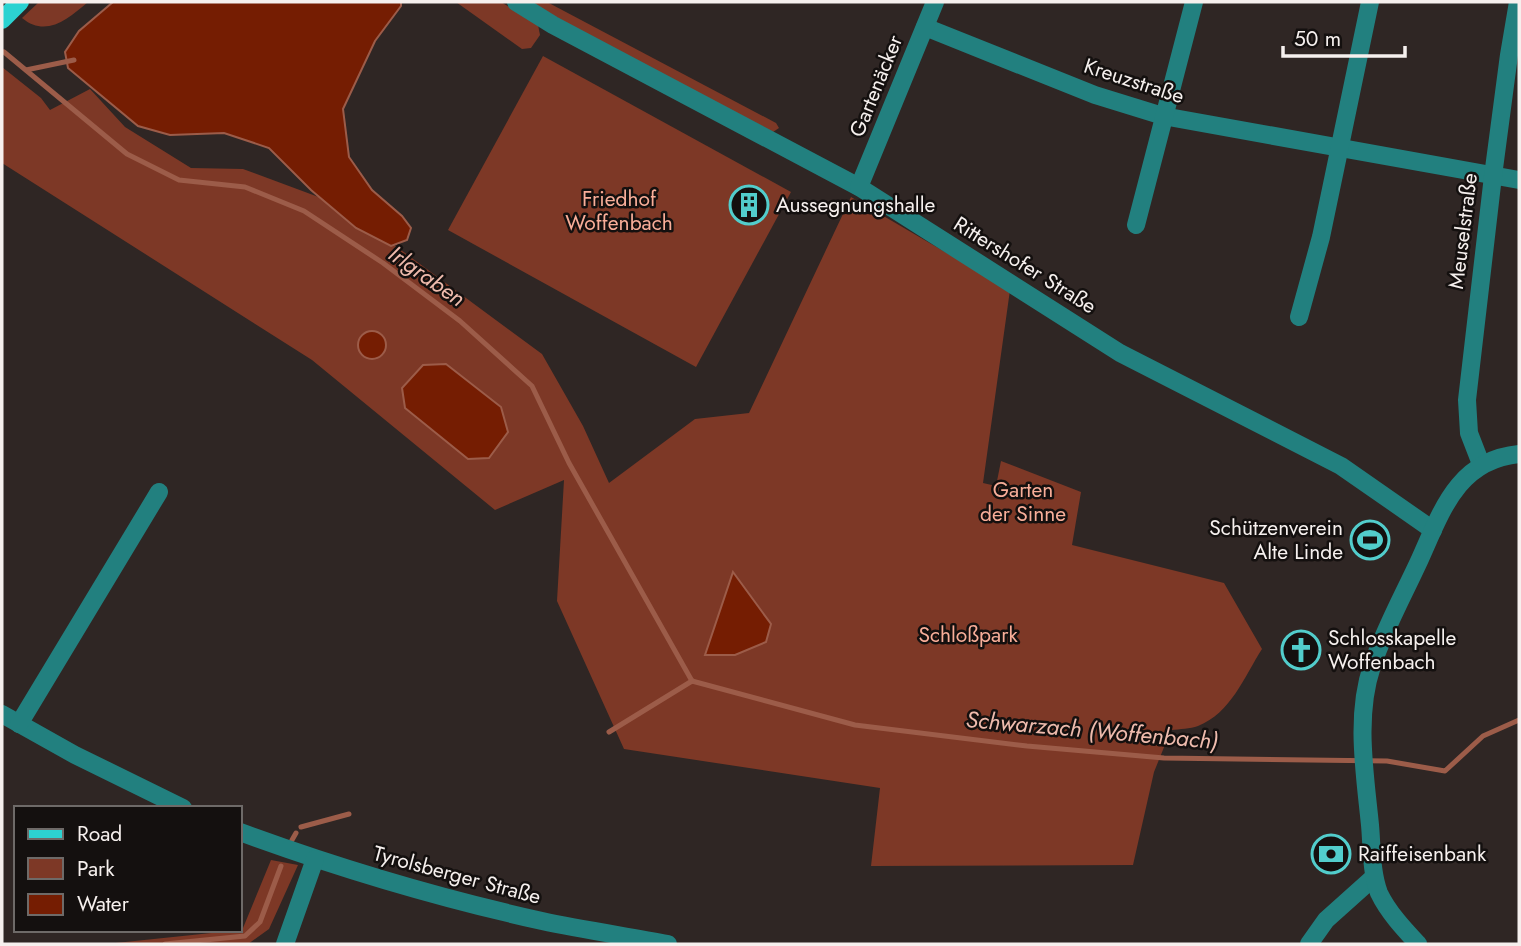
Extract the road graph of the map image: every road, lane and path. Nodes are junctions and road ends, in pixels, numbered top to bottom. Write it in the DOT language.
graph roads {
  1 [pos="20,2"];
  2 [pos="516,2"];
  3 [pos="935,2"];
  4 [pos="1194,2"];
  5 [pos="1370,2"];
  6 [pos="1518,2"];
  7 [pos="2,20"];
  8 [pos="925,27"];
  9 [pos="1163,117"];
  10 [pos="1338,149"];
  11 [pos="1493,176"];
  12 [pos="1519,180"];
  13 [pos="859,187"];
  14 [pos="1136,225"];
  15 [pos="1299,317"];
  16 [pos="1519,454"];
  17 [pos="1481,464"];
  18 [pos="159,492"];
  19 [pos="1433,530"];
  20 [pos="2,714"];
  21 [pos="19,724"];
  22 [pos="179,806"];
  23 [pos="242,833"];
  24 [pos="315,859"];
  25 [pos="1374,877"];
  26 [pos="285,944"];
  27 [pos="668,944"];
  28 [pos="1309,944"];
  29 [pos="1418,944"];
  1 -- 7 [label="main road"];
  2 -- 13 [label="street, Rittershofer Straße"];
  3 -- 8 [label="street, Gartenäcker"];
  4 -- 9 [label="street"];
  5 -- 10 [label="street"];
  6 -- 11 [label="street, Meuselstraße"];
  8 -- 9 [label="street, Kreuzstraße"];
  8 -- 13 [label="street, Gartenäcker"];
  9 -- 10 [label="street, Kreuzstraße"];
  9 -- 14 [label="street"];
  10 -- 11 [label="street, Kreuzstraße"];
  10 -- 15 [label="street"];
  11 -- 12 [label="street, Kreuzstraße"];
  11 -- 17 [label="street, Meuselstraße"];
  13 -- 19 [label="street, Rittershofer Straße"];
  16 -- 17 [label="street"];
  17 -- 19 [label="street"];
  18 -- 21 [label="street"];
  19 -- 25 [label="street"];
  20 -- 21 [label="street"];
  21 -- 22 [label="street"];
  23 -- 24 [label="street, Tyrolsberger Straße"];
  24 -- 26 [label="street"];
  24 -- 27 [label="street, Tyrolsberger Straße"];
  25 -- 28 [label="street"];
  25 -- 29 [label="street"];
}
